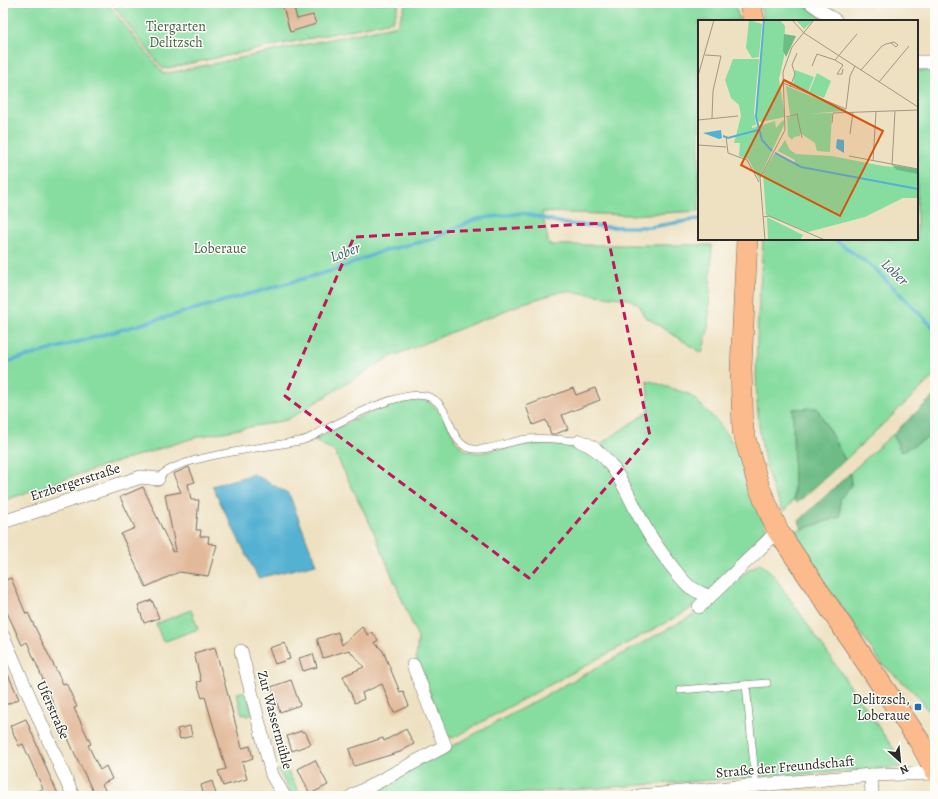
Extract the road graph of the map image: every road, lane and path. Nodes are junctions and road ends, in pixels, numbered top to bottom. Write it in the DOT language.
graph roads {
  1 [pos="750,3"];
  2 [pos="811,3"];
  3 [pos="754,20"];
  4 [pos="835,20"];
  5 [pos="918,62"];
  6 [pos="935,62"];
  7 [pos="746,246"];
  8 [pos="580,441"];
  9 [pos="158,479"];
  10 [pos="3,522"];
  11 [pos="778,531"];
  12 [pos="710,597"];
  13 [pos="699,607"];
  14 [pos="3,636"];
  15 [pos="241,651"];
  16 [pos="413,664"];
  17 [pos="767,683"];
  18 [pos="746,685"];
  19 [pos="680,690"];
  20 [pos="935,770"];
  21 [pos="935,773"];
  22 [pos="871,775"];
  23 [pos="756,786"];
  24 [pos="74,796"];
  25 [pos="284,796"];
  26 [pos="352,796"];
  27 [pos="638,796"];
  28 [pos="872,796"];
  1 -- 3 [label="main road"];
  2 -- 4 [label="street"];
  5 -- 6 [label="street"];
  7 -- 11 [label="main road"];
  8 -- 9 [label="lane"];
  8 -- 12 [label="street"];
  9 -- 10 [label="street, Erzbergerstraße"];
  11 -- 12 [label="street"];
  11 -- 20 [label="main road"];
  12 -- 13 [label="street"];
  14 -- 24 [label="street, Uferstraße"];
  15 -- 25 [label="street, Zur Wassermühle"];
  16 -- 26 [label="street"];
  17 -- 18 [label="lane"];
  18 -- 19 [label="lane"];
  18 -- 23 [label="lane"];
  21 -- 22 [label="street, Straße der Freundschaft"];
  22 -- 23 [label="street, Straße der Freundschaft"];
  22 -- 28 [label="street"];
  23 -- 27 [label="street, Straße der Freundschaft"];
}
